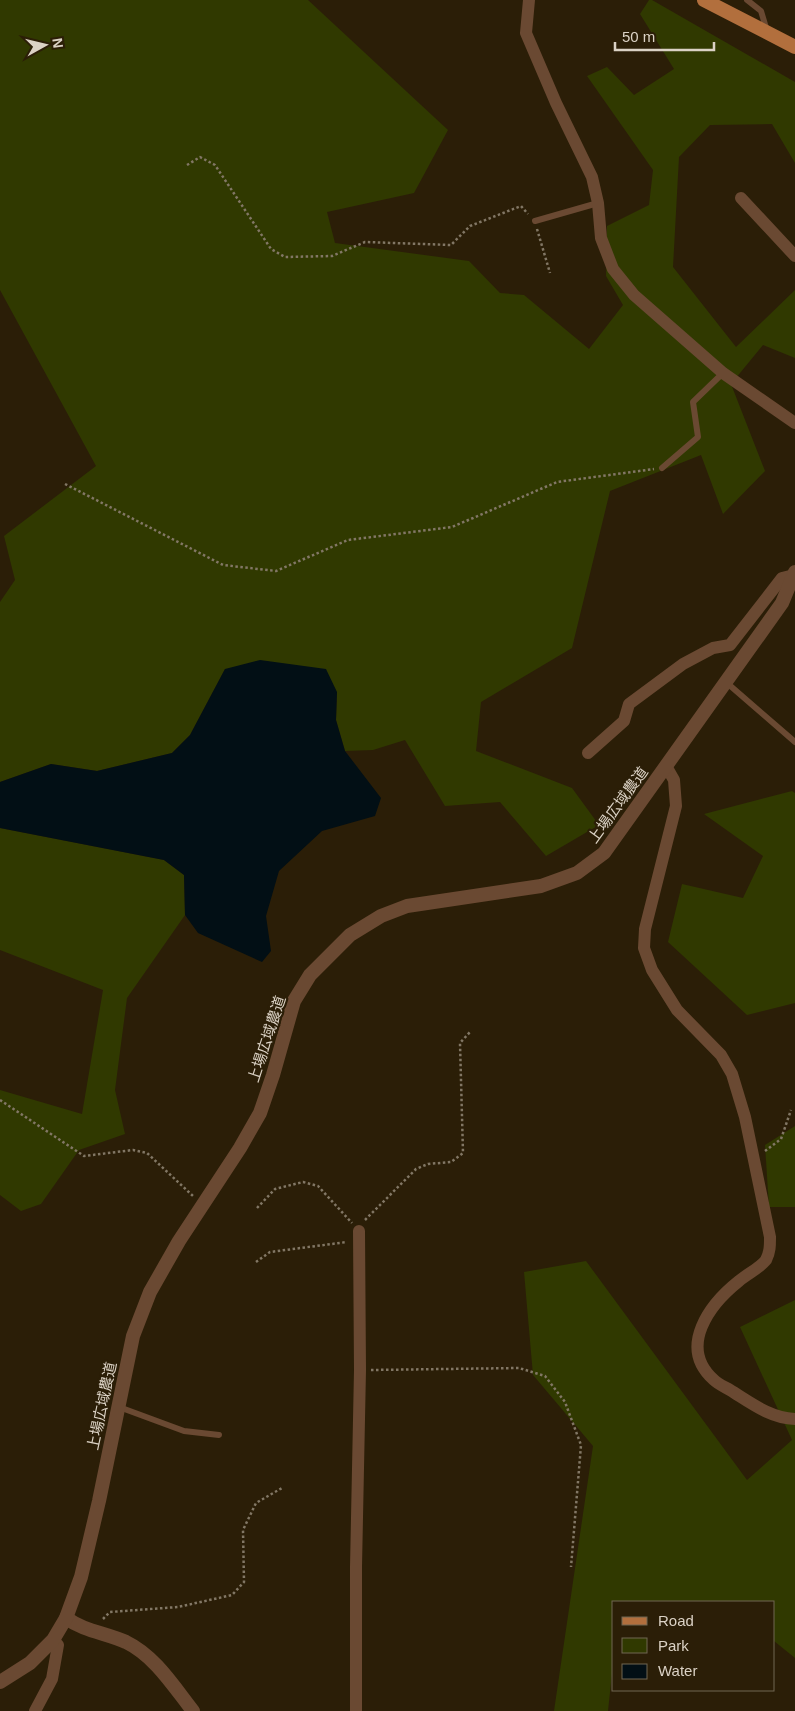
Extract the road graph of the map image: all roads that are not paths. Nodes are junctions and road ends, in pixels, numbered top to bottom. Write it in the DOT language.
graph roads {
  1 [pos="530,0"];
  2 [pos="704,0"];
  3 [pos="747,0"];
  4 [pos="767,32"];
  5 [pos="795,47"];
  6 [pos="741,198"];
  7 [pos="598,203"];
  8 [pos="535,222"];
  9 [pos="795,256"];
  10 [pos="723,373"];
  11 [pos="795,423"];
  12 [pos="662,468"];
  13 [pos="795,573"];
  14 [pos="726,683"];
  15 [pos="795,742"];
  16 [pos="588,753"];
  17 [pos="666,766"];
  18 [pos="359,1231"];
  19 [pos="119,1407"];
  20 [pos="795,1418"];
  21 [pos="218,1435"];
  22 [pos="66,1618"];
  23 [pos="53,1640"];
  24 [pos="0,1682"];
  25 [pos="35,1711"];
  26 [pos="193,1711"];
  27 [pos="356,1711"];
  1 -- 7 [label="street"];
  2 -- 4 [label="main road"];
  3 -- 4 [label="lane"];
  4 -- 5 [label="main road"];
  6 -- 9 [label="street"];
  7 -- 8 [label="lane"];
  7 -- 10 [label="street"];
  10 -- 11 [label="street"];
  10 -- 12 [label="lane"];
  13 -- 14 [label="street, 上場広域農道"];
  13 -- 16 [label="street"];
  14 -- 15 [label="lane"];
  14 -- 17 [label="street, 上場広域農道"];
  17 -- 19 [label="street, 上場広域農道"];
  17 -- 20 [label="street"];
  18 -- 27 [label="street"];
  19 -- 21 [label="lane"];
  19 -- 22 [label="street, 上場広域農道"];
  22 -- 23 [label="street, 上場広域農道"];
  22 -- 26 [label="street"];
  23 -- 24 [label="street, 上場広域農道"];
  23 -- 25 [label="street"];
}
